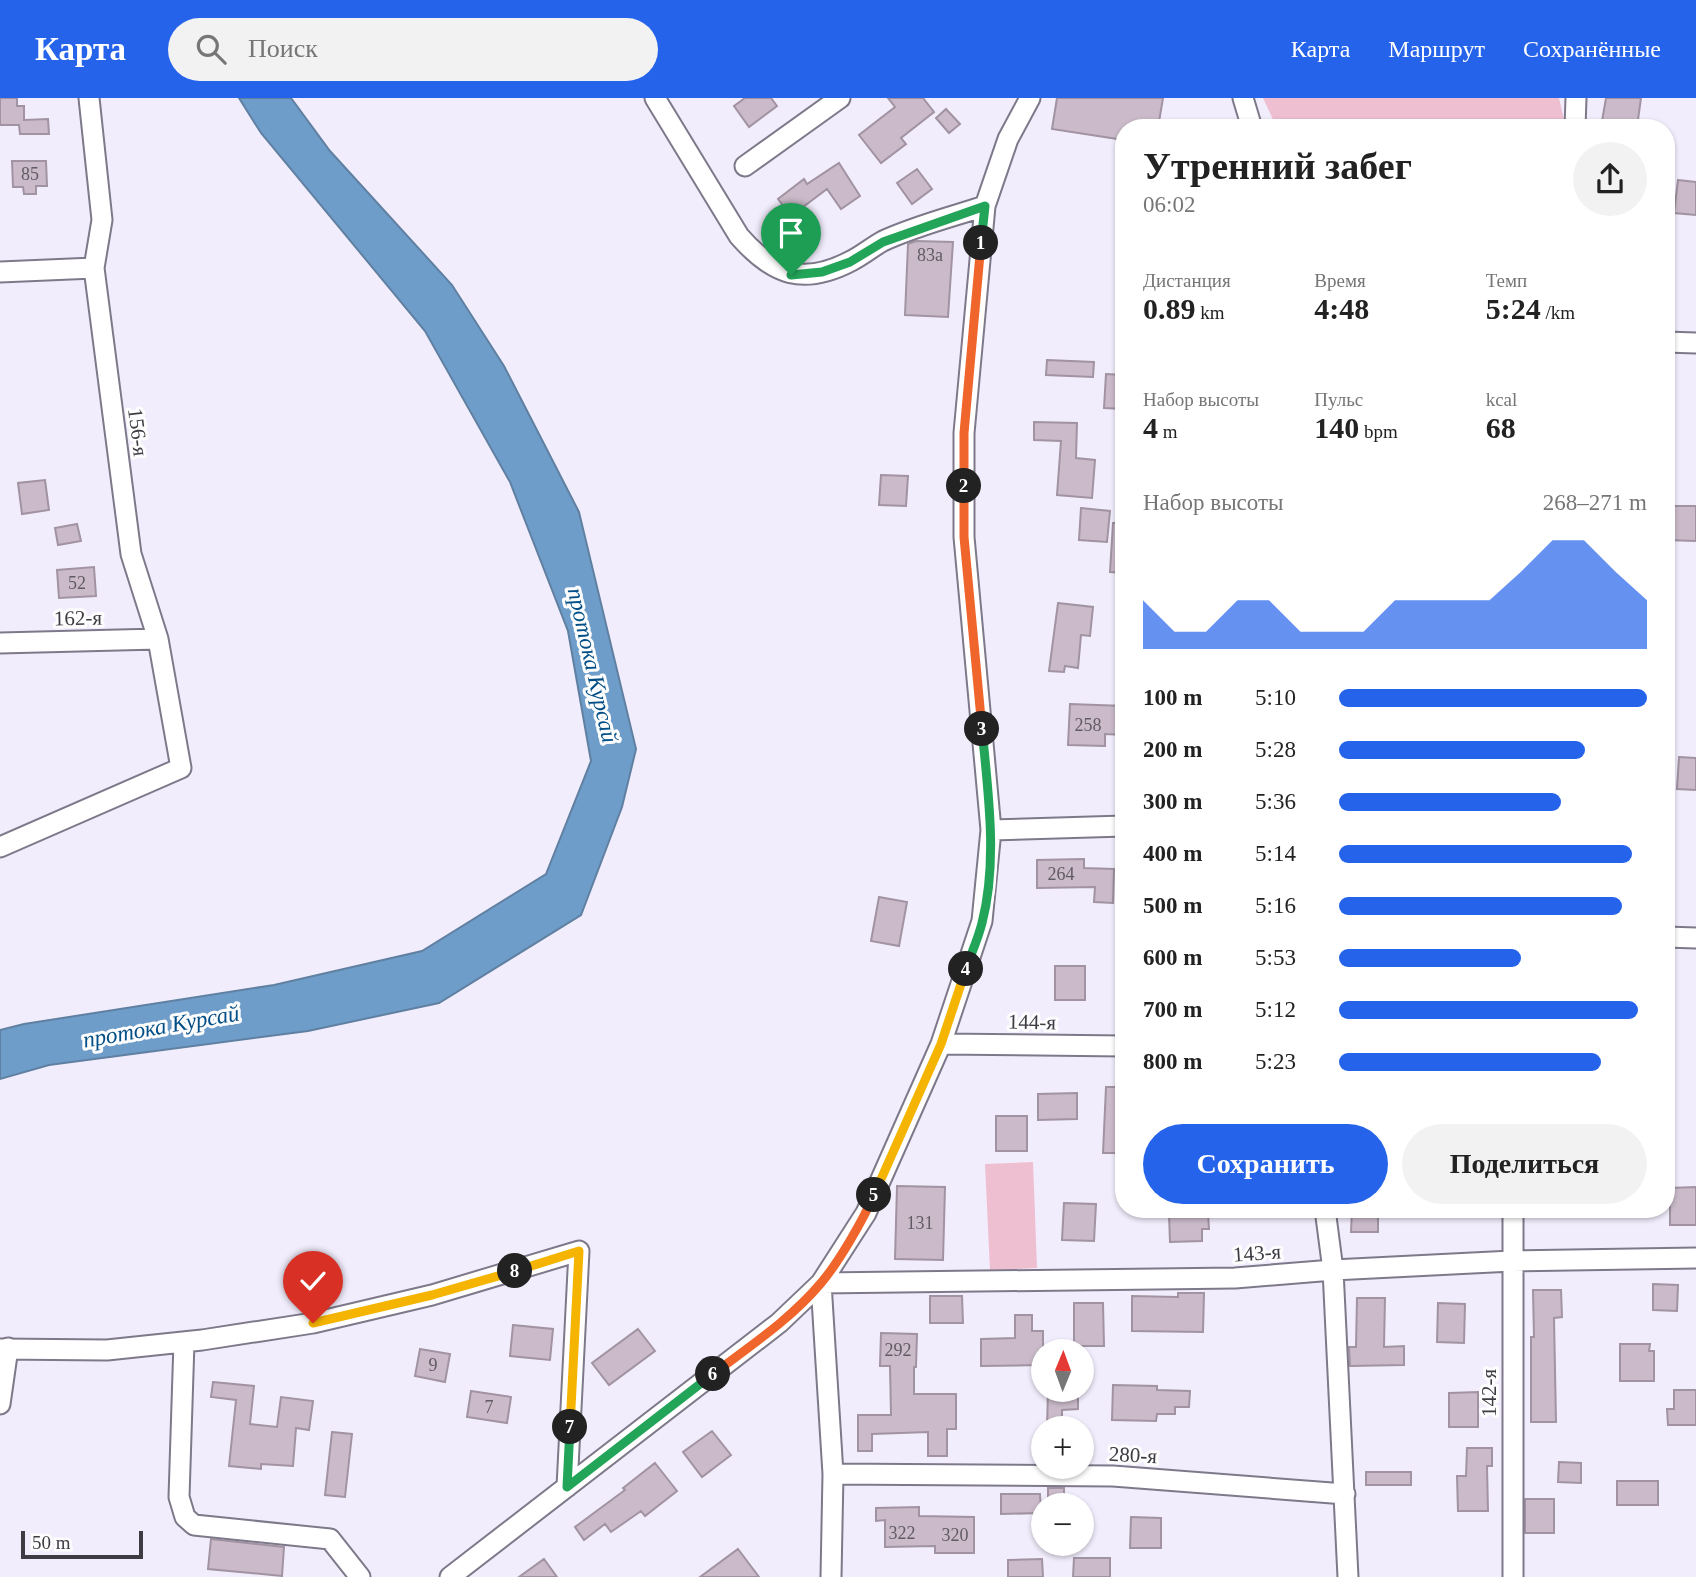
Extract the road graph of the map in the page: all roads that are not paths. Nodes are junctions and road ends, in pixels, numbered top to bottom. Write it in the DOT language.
graph roads {
  1 [pos="89,98"];
  2 [pos="655,98"];
  3 [pos="840,98"];
  4 [pos="1030,98"];
  5 [pos="1243,98"];
  6 [pos="1576,98"];
  7 [pos="1249,119"];
  8 [pos="1575,119"];
  9 [pos="745,166"];
  10 [pos="985,206"];
  11 [pos="94,268"];
  12 [pos="0,272"];
  13 [pos="1675,342"];
  14 [pos="1696,343"];
  15 [pos="158,639"];
  16 [pos="0,643"];
  17 [pos="1115,826"];
  18 [pos="991,830"];
  19 [pos="0,847"];
  20 [pos="1675,937"];
  21 [pos="1696,938"];
  22 [pos="941,1044"];
  23 [pos="1115,1046"];
  24 [pos="1326,1218"];
  25 [pos="1513,1218"];
  26 [pos="1696,1258"];
  27 [pos="1512,1261"];
  28 [pos="1333,1270"];
  29 [pos="821,1283"];
  30 [pos="184,1342"];
  31 [pos="4,1349"];
  32 [pos="0,1404"];
  33 [pos="833,1474"];
  34 [pos="567,1487"];
  35 [pos="1345,1494"];
  36 [pos="360,1577"];
  37 [pos="450,1577"];
  38 [pos="831,1577"];
  39 [pos="1348,1577"];
  40 [pos="1513,1577"];
  1 -- 11 [label="street, 156-я"];
  2 -- 10 [label="street"];
  3 -- 9 [label="street"];
  4 -- 10 [label="street"];
  5 -- 7 [label="street"];
  6 -- 8 [label="street"];
  10 -- 18 [label="street"];
  11 -- 12 [label="street"];
  11 -- 15 [label="street, 156-я"];
  13 -- 14 [label="street"];
  15 -- 16 [label="street, 162-я"];
  15 -- 19 [label="street, 156-я"];
  17 -- 18 [label="street"];
  18 -- 22 [label="street"];
  20 -- 21 [label="street"];
  22 -- 23 [label="street, 144-я"];
  22 -- 29 [label="street"];
  24 -- 28 [label="street"];
  25 -- 27 [label="street, 142-я"];
  26 -- 27 [label="street, 143-я"];
  27 -- 28 [label="street, 143-я"];
  27 -- 40 [label="street, 142-я"];
  28 -- 29 [label="street, 143-я"];
  28 -- 35 [label="street"];
  29 -- 33 [label="street"];
  29 -- 34 [label="street"];
  30 -- 31 [label="street"];
  30 -- 34 [label="street"];
  30 -- 36 [label="street"];
  31 -- 32 [label="street"];
  33 -- 35 [label="street, 280-я"];
  33 -- 38 [label="street"];
  34 -- 37 [label="street"];
  35 -- 39 [label="street"];
}
